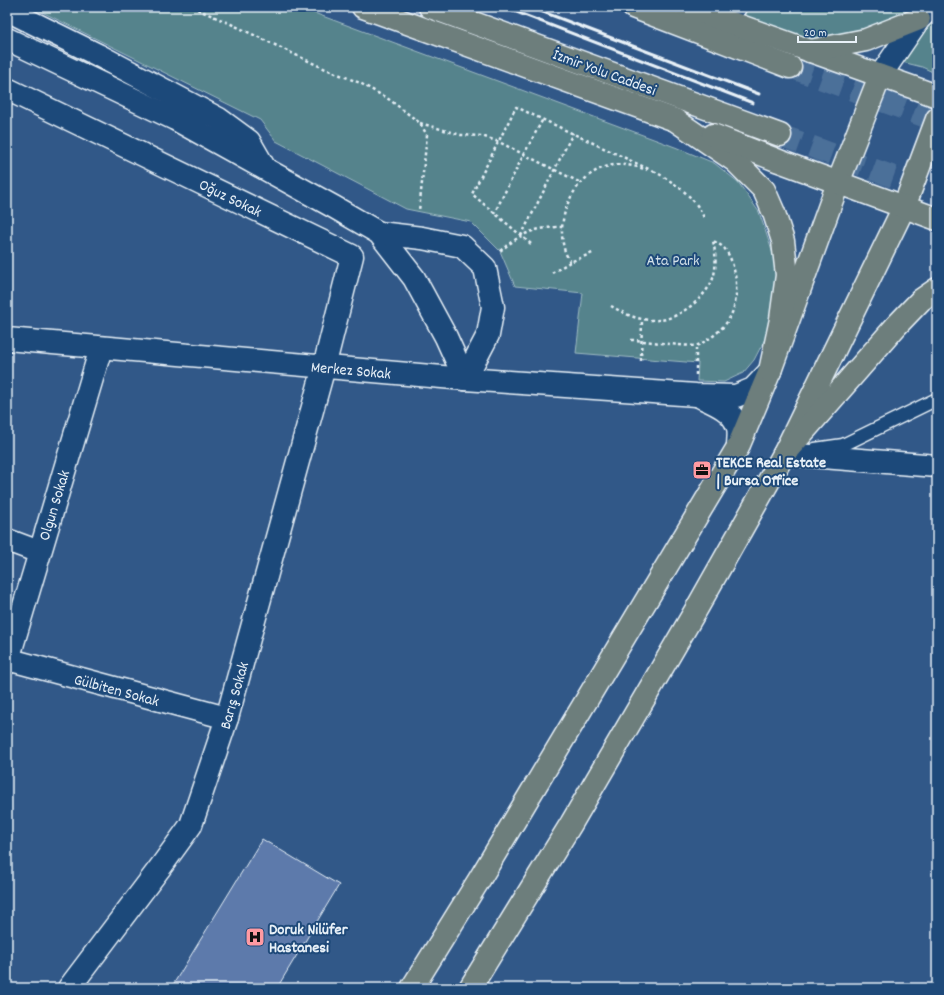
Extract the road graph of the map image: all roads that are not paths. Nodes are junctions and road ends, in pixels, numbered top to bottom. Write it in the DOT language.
graph roads {
  1 [pos="363,7"];
  2 [pos="430,7"];
  3 [pos="633,7"];
  4 [pos="687,7"];
  5 [pos="7,10"];
  6 [pos="728,13"];
  7 [pos="926,13"];
  8 [pos="7,39"];
  9 [pos="808,51"];
  10 [pos="790,67"];
  11 [pos="880,76"];
  12 [pos="7,89"];
  13 [pos="937,96"];
  14 [pos="937,119"];
  15 [pos="675,120"];
  16 [pos="780,135"];
  17 [pos="264,168"];
  18 [pos="838,183"];
  19 [pos="904,207"];
  20 [pos="937,218"];
  21 [pos="379,233"];
  22 [pos="937,289"];
  23 [pos="7,338"];
  24 [pos="101,348"];
  25 [pos="324,367"];
  26 [pos="770,371"];
  27 [pos="465,379"];
  28 [pos="696,395"];
  29 [pos="937,399"];
  30 [pos="738,447"];
  31 [pos="784,454"];
  32 [pos="937,466"];
  33 [pos="7,540"];
  34 [pos="39,552"];
  35 [pos="8,660"];
  36 [pos="227,718"];
  37 [pos="69,988"];
  38 [pos="412,988"];
  39 [pos="470,988"];
  1 -- 15 [label="main road"];
  2 -- 16 [label="main road, İzmir Yolu Caddesi"];
  3 -- 10 [label="main road"];
  4 -- 6 [label="main road"];
  5 -- 17 [label="street"];
  6 -- 9 [label="main road"];
  7 -- 9 [label="main road"];
  7 -- 11 [label="street"];
  8 -- 17 [label="street"];
  9 -- 11 [label="main road"];
  11 -- 13 [label="main road"];
  11 -- 18 [label="main road"];
  12 -- 25 [label="street, Oğuz Sokak"];
  14 -- 19 [label="main road"];
  15 -- 18 [label="main road"];
  15 -- 26 [label="main road"];
  17 -- 21 [label="street"];
  18 -- 19 [label="main road"];
  18 -- 26 [label="main road"];
  19 -- 20 [label="main road"];
  19 -- 31 [label="main road"];
  21 -- 27 [label="street"];
  21 -- 27 [label="street"];
  22 -- 31 [label="main road"];
  23 -- 24 [label="street, Merkez Sokak"];
  24 -- 25 [label="street, Merkez Sokak"];
  24 -- 34 [label="street, Olgun Sokak"];
  25 -- 27 [label="street, Merkez Sokak"];
  25 -- 36 [label="street, Barış Sokak"];
  26 -- 28 [label="street, Merkez Sokak"];
  26 -- 30 [label="main road"];
  27 -- 28 [label="street, Merkez Sokak"];
  28 -- 30 [label="street"];
  29 -- 31 [label="lane"];
  30 -- 38 [label="main road"];
  31 -- 32 [label="street"];
  31 -- 39 [label="main road"];
  33 -- 34 [label="street"];
  34 -- 35 [label="street, Olgun Sokak"];
  35 -- 36 [label="street, Gülbiten Sokak"];
  36 -- 37 [label="street, Barış Sokak"];
}
